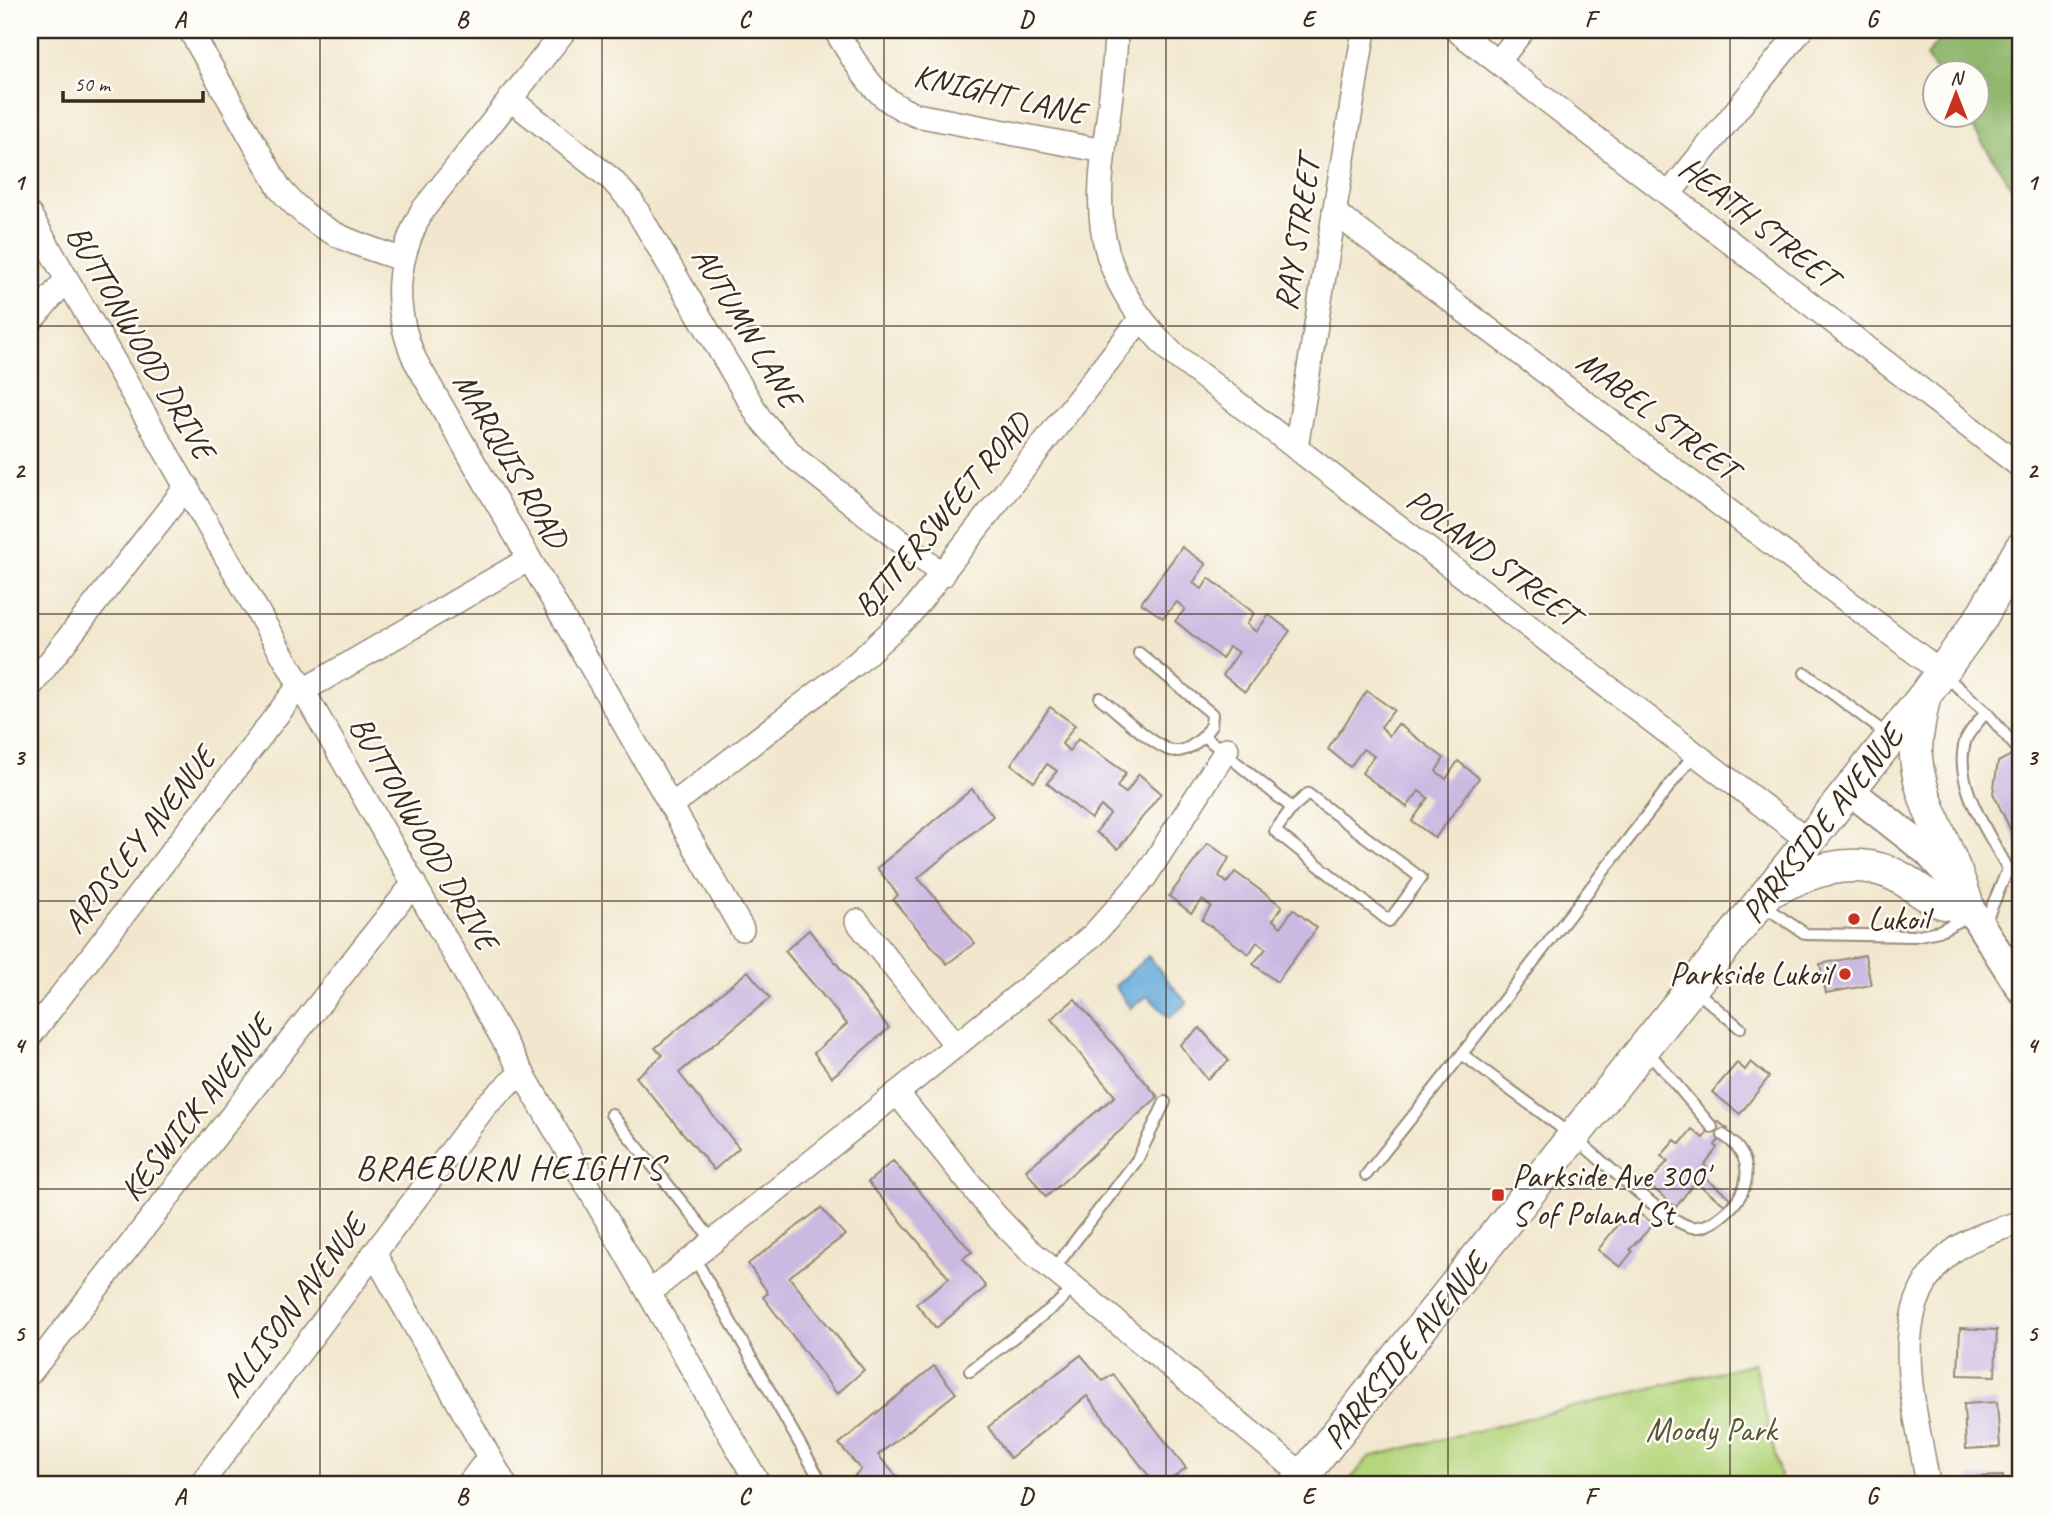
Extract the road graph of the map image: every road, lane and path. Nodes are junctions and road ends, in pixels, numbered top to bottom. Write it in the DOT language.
graph roads {
  1 [pos="190,30"];
  2 [pos="565,30"];
  3 [pos="835,30"];
  4 [pos="1116,30"];
  5 [pos="1364,30"];
  6 [pos="1457,30"];
  7 [pos="1523,30"];
  8 [pos="1801,30"];
  9 [pos="1498,62"];
  10 [pos="510,99"];
  11 [pos="1104,151"];
  12 [pos="1669,194"];
  13 [pos="1335,212"];
  14 [pos="30,215"];
  15 [pos="401,259"];
  16 [pos="66,281"];
  17 [pos="1140,320"];
  18 [pos="30,322"];
  19 [pos="1296,448"];
  20 [pos="2021,467"];
  21 [pos="187,486"];
  22 [pos="2021,548"];
  23 [pos="529,559"];
  24 [pos="943,575"];
  25 [pos="1139,653"];
  26 [pos="1805,673"];
  27 [pos="1933,684"];
  28 [pos="30,687"];
  29 [pos="302,688"];
  30 [pos="1100,698"];
  31 [pos="1986,712"];
  32 [pos="1204,736"];
  33 [pos="1891,737"];
  34 [pos="1226,751"];
  35 [pos="1695,753"];
  36 [pos="2021,753"];
  37 [pos="1849,790"];
  38 [pos="671,806"];
  39 [pos="1292,808"];
  40 [pos="1809,841"];
  41 [pos="414,883"];
  42 [pos="1764,898"];
  43 [pos="1975,915"];
  44 [pos="857,921"];
  45 [pos="742,929"];
  46 [pos="1692,988"];
  47 [pos="2021,989"];
  48 [pos="1740,1028"];
  49 [pos="30,1036"];
  50 [pos="956,1045"];
  51 [pos="1646,1048"];
  52 [pos="1462,1054"];
  53 [pos="522,1072"];
  54 [pos="897,1093"];
  55 [pos="1165,1102"];
  56 [pos="611,1114"];
  57 [pos="1712,1127"];
  58 [pos="1723,1135"];
  59 [pos="1574,1138"];
  60 [pos="1366,1174"];
  61 [pos="2021,1222"];
  62 [pos="713,1241"];
  63 [pos="374,1254"];
  64 [pos="694,1256"];
  65 [pos="1053,1270"];
  66 [pos="1074,1287"];
  67 [pos="649,1293"];
  68 [pos="970,1371"];
  69 [pos="30,1373"];
  70 [pos="489,1457"];
  71 [pos="1300,1481"];
  72 [pos="200,1485"];
  73 [pos="468,1485"];
  74 [pos="505,1485"];
  75 [pos="759,1485"];
  76 [pos="822,1485"];
  77 [pos="1927,1485"];
  1 -- 15 [label="street"];
  2 -- 10 [label="street, MARQUIS ROAD"];
  3 -- 11 [label="street, KNIGHT LANE"];
  4 -- 11 [label="street, POLAND STREET"];
  5 -- 13 [label="street, RAY STREET"];
  6 -- 9 [label="street, HEATH STREET"];
  7 -- 9 [label="street"];
  8 -- 12 [label="street"];
  9 -- 12 [label="street, HEATH STREET"];
  10 -- 15 [label="street, MARQUIS ROAD"];
  10 -- 24 [label="street, AUTUMN LANE"];
  11 -- 17 [label="street, POLAND STREET"];
  12 -- 20 [label="street, HEATH STREET"];
  13 -- 19 [label="street, RAY STREET"];
  13 -- 27 [label="street, MABEL STREET"];
  14 -- 16 [label="street, BUTTONWOOD DRIVE"];
  15 -- 23 [label="street, MARQUIS ROAD"];
  16 -- 18 [label="street"];
  16 -- 21 [label="street, BUTTONWOOD DRIVE"];
  17 -- 19 [label="street, POLAND STREET"];
  17 -- 24 [label="street, BITTERSWEET ROAD"];
  19 -- 35 [label="street, POLAND STREET"];
  21 -- 28 [label="street"];
  21 -- 29 [label="street, BUTTONWOOD DRIVE"];
  22 -- 27 [label="main road, PARKSIDE AVENUE"];
  23 -- 29 [label="street"];
  23 -- 38 [label="street, MARQUIS ROAD"];
  24 -- 38 [label="street, BITTERSWEET ROAD"];
  25 -- 32 [label="lane"];
  26 -- 33 [label="lane"];
  27 -- 31 [label="lane"];
  27 -- 33 [label="main road, PARKSIDE AVENUE"];
  27 -- 43 [label="main road"];
  29 -- 41 [label="street, BUTTONWOOD DRIVE"];
  29 -- 49 [label="street, ARDSLEY AVENUE"];
  30 -- 32 [label="lane"];
  31 -- 36 [label="lane"];
  31 -- 43 [label="lane"];
  32 -- 34 [label="lane"];
  33 -- 37 [label="main road, PARKSIDE AVENUE"];
  34 -- 39 [label="lane"];
  34 -- 50 [label="street"];
  35 -- 40 [label="street, POLAND STREET"];
  35 -- 52 [label="lane"];
  37 -- 40 [label="main road, PARKSIDE AVENUE"];
  37 -- 43 [label="street"];
  38 -- 45 [label="street, MARQUIS ROAD"];
  39 -- 39 [label="lane"];
  40 -- 42 [label="main road, PARKSIDE AVENUE"];
  41 -- 53 [label="street, BUTTONWOOD DRIVE"];
  41 -- 69 [label="street, KESWICK AVENUE"];
  42 -- 43 [label="lane"];
  42 -- 43 [label="main road"];
  42 -- 46 [label="main road, PARKSIDE AVENUE"];
  43 -- 47 [label="street"];
  44 -- 50 [label="street"];
  46 -- 48 [label="lane"];
  46 -- 51 [label="main road, PARKSIDE AVENUE"];
  50 -- 54 [label="street"];
  51 -- 57 [label="lane"];
  51 -- 59 [label="main road, PARKSIDE AVENUE"];
  52 -- 59 [label="lane"];
  52 -- 60 [label="lane"];
  53 -- 63 [label="street, ALLISON AVENUE"];
  53 -- 67 [label="street, BUTTONWOOD DRIVE"];
  54 -- 62 [label="street"];
  54 -- 65 [label="street"];
  55 -- 65 [label="lane"];
  56 -- 62 [label="lane"];
  58 -- 59 [label="lane"];
  59 -- 71 [label="main road, PARKSIDE AVENUE"];
  61 -- 77 [label="street"];
  62 -- 64 [label="street"];
  63 -- 70 [label="street"];
  63 -- 72 [label="street, ALLISON AVENUE"];
  64 -- 67 [label="street"];
  64 -- 76 [label="lane"];
  65 -- 66 [label="street"];
  66 -- 68 [label="lane"];
  66 -- 71 [label="street"];
  67 -- 75 [label="street, BUTTONWOOD DRIVE"];
  70 -- 73 [label="street"];
  70 -- 74 [label="street"];
}
